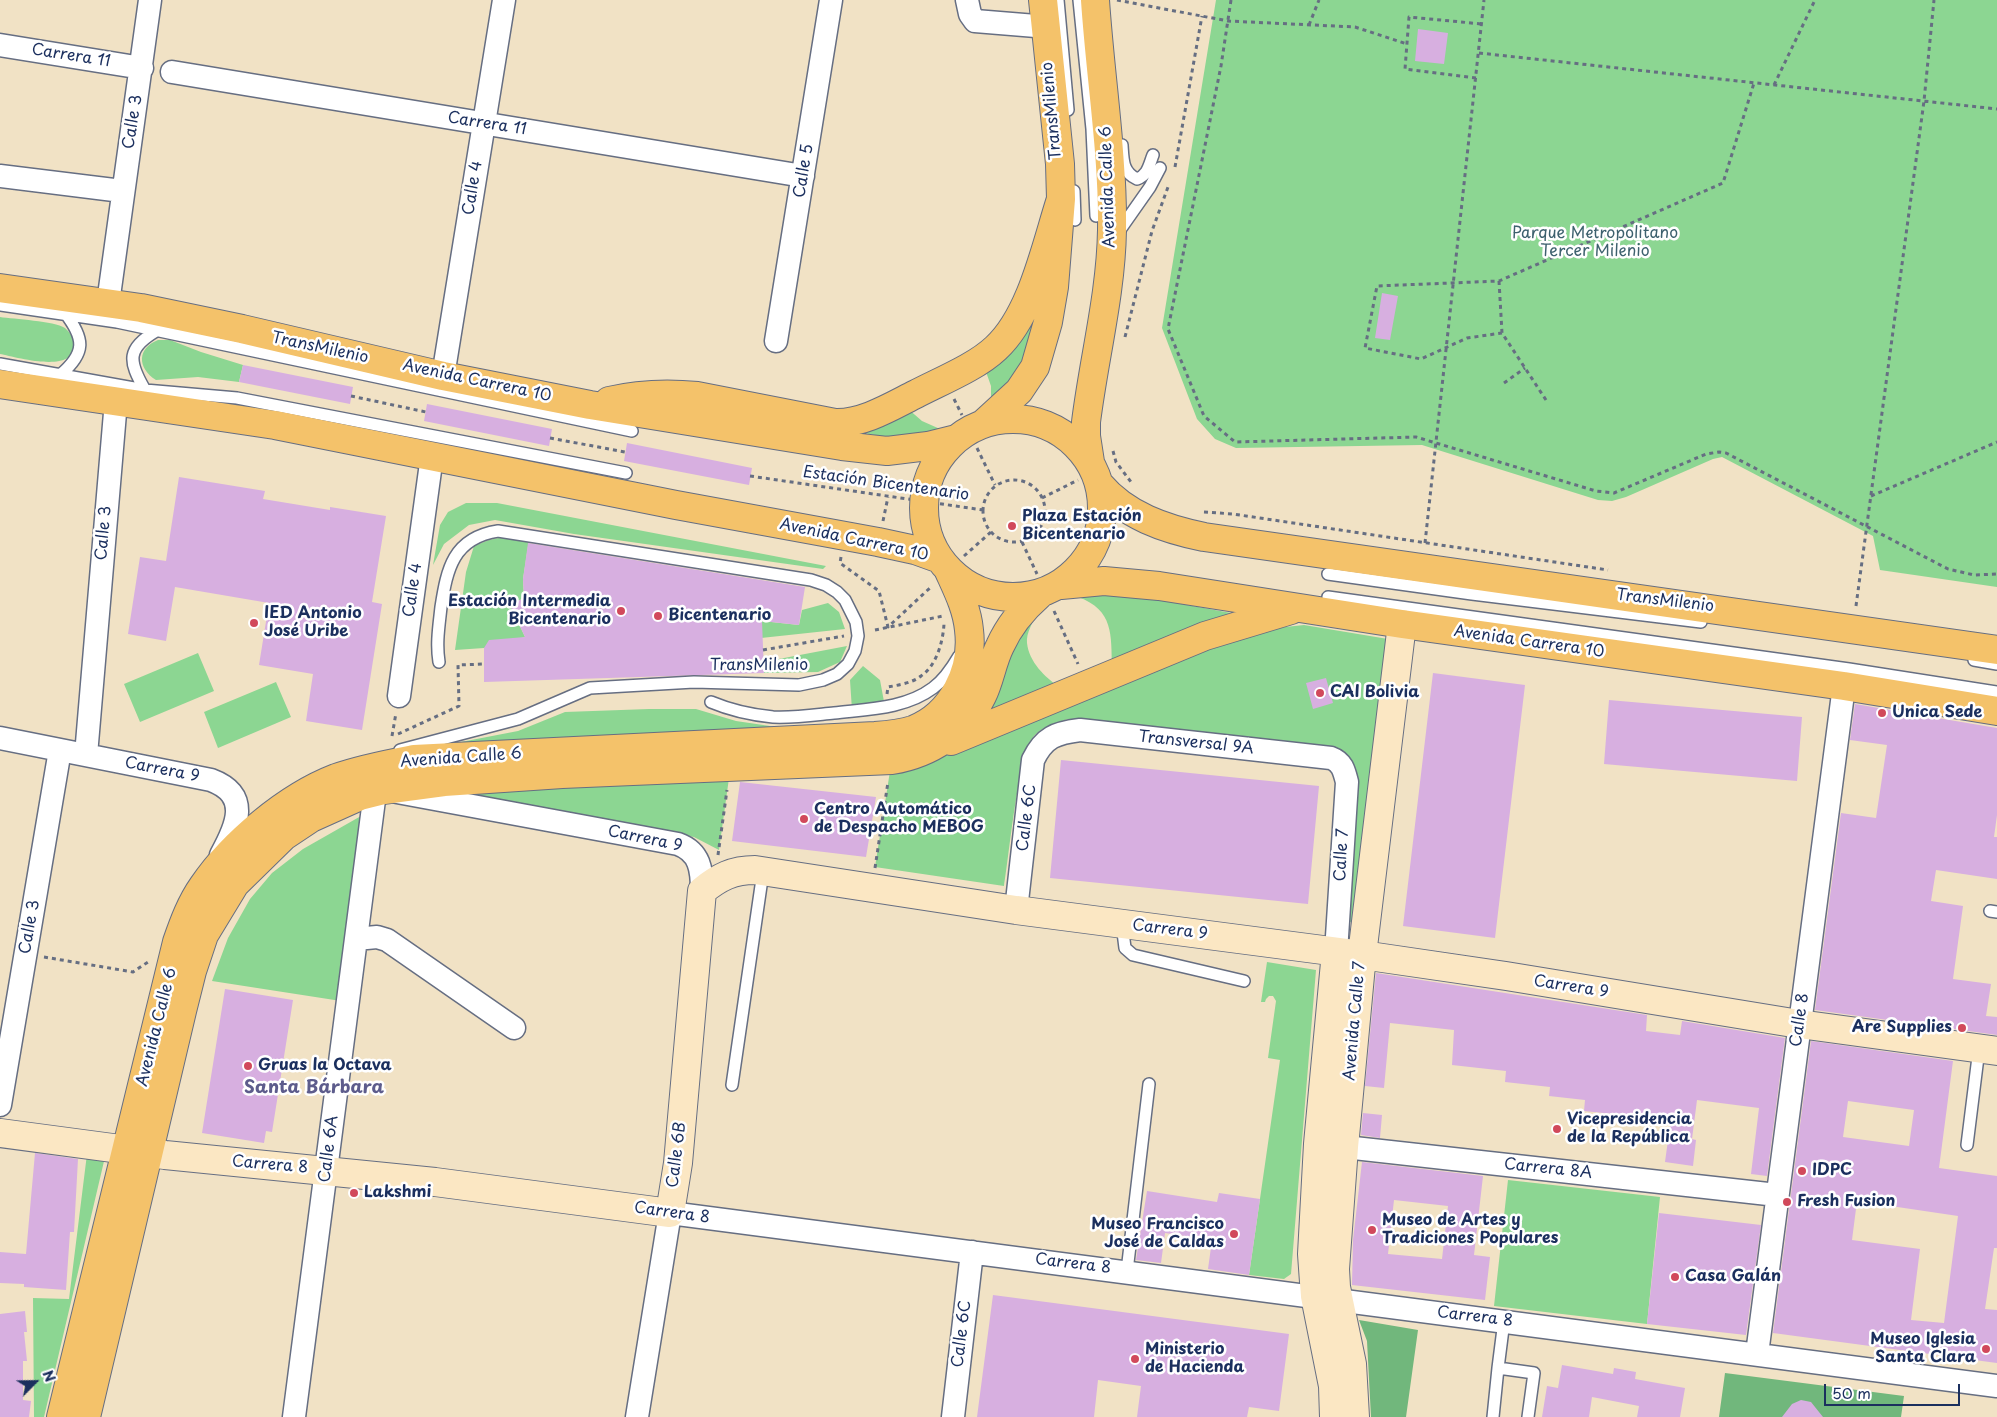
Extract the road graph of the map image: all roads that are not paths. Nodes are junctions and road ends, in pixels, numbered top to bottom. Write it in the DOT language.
graph roads {
  1 [pos="150,0"];
  2 [pos="504,0"];
  3 [pos="831,0"];
  4 [pos="967,0"];
  5 [pos="1043,0"];
  6 [pos="1058,0"];
  7 [pos="1079,0"];
  8 [pos="1095,0"];
  9 [pos="1036,26"];
  10 [pos="0,45"];
  11 [pos="1099,49"];
  12 [pos="142,68"];
  13 [pos="172,72"];
  14 [pos="1115,91"];
  15 [pos="484,124"];
  16 [pos="1069,125"];
  17 [pos="1121,137"];
  18 [pos="1153,154"];
  19 [pos="1160,168"];
  20 [pos="0,176"];
  21 [pos="803,176"];
  22 [pos="122,191"];
  23 [pos="1070,200"];
  24 [pos="1096,216"];
  25 [pos="1112,241"];
  26 [pos="0,288"];
  27 [pos="108,303"];
  28 [pos="0,306"];
  29 [pos="65,313"];
  30 [pos="158,330"];
  31 [pos="776,341"];
  32 [pos="0,364"];
  33 [pos="60,375"];
  34 [pos="443,376"];
  35 [pos="0,384"];
  36 [pos="145,390"];
  37 [pos="116,402"];
  38 [pos="590,404"];
  39 [pos="632,431"];
  40 [pos="972,436"];
  41 [pos="432,456"];
  42 [pos="626,473"];
  43 [pos="1090,475"];
  44 [pos="941,573"];
  45 [pos="1328,574"];
  46 [pos="1047,591"];
  47 [pos="1328,597"];
  48 [pos="1302,607"];
  49 [pos="1402,624"];
  50 [pos="1717,624"];
  51 [pos="970,632"];
  52 [pos="1997,650"];
  53 [pos="1959,658"];
  54 [pos="439,662"];
  55 [pos="1997,664"];
  56 [pos="1844,686"];
  57 [pos="1997,692"];
  58 [pos="398,696"];
  59 [pos="711,702"];
  60 [pos="1997,711"];
  61 [pos="1055,735"];
  62 [pos="0,738"];
  63 [pos="930,749"];
  64 [pos="60,750"];
  65 [pos="86,755"];
  66 [pos="1337,760"];
  67 [pos="336,778"];
  68 [pos="380,791"];
  69 [pos="763,872"];
  70 [pos="210,876"];
  71 [pos="709,886"];
  72 [pos="1016,910"];
  73 [pos="1122,924"];
  74 [pos="356,939"];
  75 [pos="1353,957"];
  76 [pos="1244,981"];
  77 [pos="1799,1024"];
  78 [pos="514,1028"];
  79 [pos="1988,1050"];
  80 [pos="1149,1084"];
  81 [pos="732,1085"];
  82 [pos="0,1105"];
  83 [pos="0,1133"];
  84 [pos="1967,1144"];
  85 [pos="1331,1146"];
  86 [pos="138,1151"];
  87 [pos="326,1170"];
  88 [pos="1777,1195"];
  89 [pos="670,1213"];
  90 [pos="972,1252"];
  91 [pos="1127,1271"];
  92 [pos="1326,1298"];
  93 [pos="1504,1321"];
  94 [pos="1757,1354"];
  95 [pos="1498,1368"];
  96 [pos="1997,1386"];
  97 [pos="61,1417"];
  98 [pos="86,1417"];
  99 [pos="294,1417"];
  100 [pos="637,1417"];
  101 [pos="953,1417"];
  102 [pos="1334,1417"];
  103 [pos="1355,1417"];
  104 [pos="1493,1417"];
  105 [pos="1528,1417"];
  1 -- 12 [label="street, Calle 3"];
  2 -- 15 [label="street, Calle 4"];
  3 -- 21 [label="street, Calle 5"];
  4 -- 9 [label="street"];
  5 -- 23 [label="main road"];
  6 -- 16 [label="lane, TransMilenio"];
  7 -- 24 [label="lane"];
  8 -- 11 [label="main road, Avenida Calle 6"];
  10 -- 12 [label="street, Carrera 11"];
  11 -- 14 [label="lane"];
  11 -- 25 [label="main road, Avenida Calle 6"];
  12 -- 22 [label="street, Calle 3"];
  13 -- 15 [label="street, Carrera 11"];
  15 -- 21 [label="street, Carrera 11"];
  15 -- 34 [label="street, Calle 4"];
  17 -- 18 [label="lane"];
  19 -- 25 [label="lane"];
  20 -- 22 [label="street"];
  21 -- 31 [label="street, Calle 5"];
  22 -- 27 [label="street, Calle 3"];
  23 -- 38 [label="main road"];
  23 -- 40 [label="main road"];
  25 -- 43 [label="main road, Avenida Calle 6"];
  26 -- 27 [label="main road, Avenida Carrera 10"];
  27 -- 34 [label="main road, Avenida Carrera 10"];
  28 -- 29 [label="lane, TransMilenio"];
  29 -- 30 [label="lane, TransMilenio"];
  29 -- 33 [label="lane"];
  30 -- 36 [label="lane"];
  30 -- 39 [label="lane, TransMilenio"];
  32 -- 33 [label="lane"];
  33 -- 36 [label="lane"];
  34 -- 38 [label="main road, Avenida Carrera 10"];
  35 -- 37 [label="main road, Avenida Carrera 10"];
  36 -- 42 [label="lane"];
  37 -- 41 [label="main road, Avenida Carrera 10"];
  37 -- 65 [label="street, Calle 3"];
  38 -- 40 [label="main road, Avenida Carrera 10"];
  40 -- 43 [label="main road, Avenida Carrera 10"];
  40 -- 44 [label="main road, Avenida Calle 6"];
  41 -- 44 [label="main road, Avenida Carrera 10"];
  41 -- 58 [label="street, Calle 4"];
  43 -- 46 [label="main road, Avenida Calle 6"];
  43 -- 52 [label="main road"];
  44 -- 46 [label="main road, Avenida Carrera 10"];
  44 -- 51 [label="main road, Avenida Calle 6"];
  45 -- 50 [label="lane, TransMilenio"];
  46 -- 48 [label="main road, Avenida Carrera 10"];
  46 -- 63 [label="main road, Avenida Calle 6"];
  47 -- 57 [label="lane"];
  48 -- 49 [label="main road, Avenida Carrera 10"];
  48 -- 63 [label="main road"];
  49 -- 56 [label="main road, Avenida Carrera 10"];
  49 -- 75 [label="street, Avenida Calle 7"];
  51 -- 59 [label="lane"];
  51 -- 67 [label="main road, Avenida Calle 6"];
  53 -- 55 [label="lane"];
  54 -- 67 [label="lane, TransMilenio"];
  56 -- 60 [label="main road, Avenida Carrera 10"];
  56 -- 77 [label="street, Calle 8"];
  61 -- 66 [label="street, Transversal 9A"];
  61 -- 72 [label="street, Calle 6C"];
  62 -- 64 [label="street, Carrera 9"];
  63 -- 68 [label="main road, Avenida Calle 6"];
  64 -- 65 [label="street, Carrera 9"];
  64 -- 82 [label="street, Calle 3"];
  65 -- 70 [label="street, Carrera 9"];
  66 -- 75 [label="street, Calle 7"];
  67 -- 70 [label="main road, Avenida Calle 6"];
  68 -- 71 [label="street, Carrera 9"];
  68 -- 74 [label="street, Calle 6A"];
  68 -- 86 [label="main road, Avenida Calle 6"];
  69 -- 71 [label="street, Carrera 9"];
  69 -- 72 [label="street, Carrera 9"];
  69 -- 81 [label="lane"];
  70 -- 86 [label="main road, Avenida Calle 6"];
  71 -- 89 [label="street, Calle 6B"];
  72 -- 73 [label="street, Carrera 9"];
  73 -- 75 [label="street, Carrera 9"];
  73 -- 76 [label="lane"];
  74 -- 78 [label="street"];
  74 -- 87 [label="street, Calle 6A"];
  75 -- 77 [label="street, Carrera 9"];
  75 -- 85 [label="street, Avenida Calle 7"];
  77 -- 79 [label="street, Carrera 9"];
  77 -- 88 [label="street, Calle 8"];
  79 -- 84 [label="lane"];
  80 -- 91 [label="lane"];
  83 -- 86 [label="street, Carrera 8"];
  85 -- 88 [label="street, Carrera 8A"];
  85 -- 92 [label="street, Avenida Calle 7"];
  86 -- 87 [label="street, Carrera 8"];
  86 -- 97 [label="main road, Avenida Calle 6"];
  86 -- 98 [label="main road, Avenida Calle 6"];
  87 -- 89 [label="street, Carrera 8"];
  87 -- 99 [label="street, Calle 6A"];
  88 -- 94 [label="street, Calle 8"];
  89 -- 90 [label="street, Carrera 8"];
  89 -- 100 [label="street, Calle 6B"];
  90 -- 91 [label="street, Carrera 8"];
  90 -- 101 [label="street, Calle 6C"];
  91 -- 92 [label="street, Carrera 8"];
  92 -- 93 [label="street, Carrera 8"];
  92 -- 102 [label="street, Avenida Calle 7"];
  92 -- 103 [label="street, Avenida Calle 7"];
  93 -- 94 [label="street, Carrera 8"];
  93 -- 95 [label="lane"];
  94 -- 96 [label="street, Carrera 8"];
  95 -- 104 [label="lane"];
  95 -- 105 [label="lane"];
}
